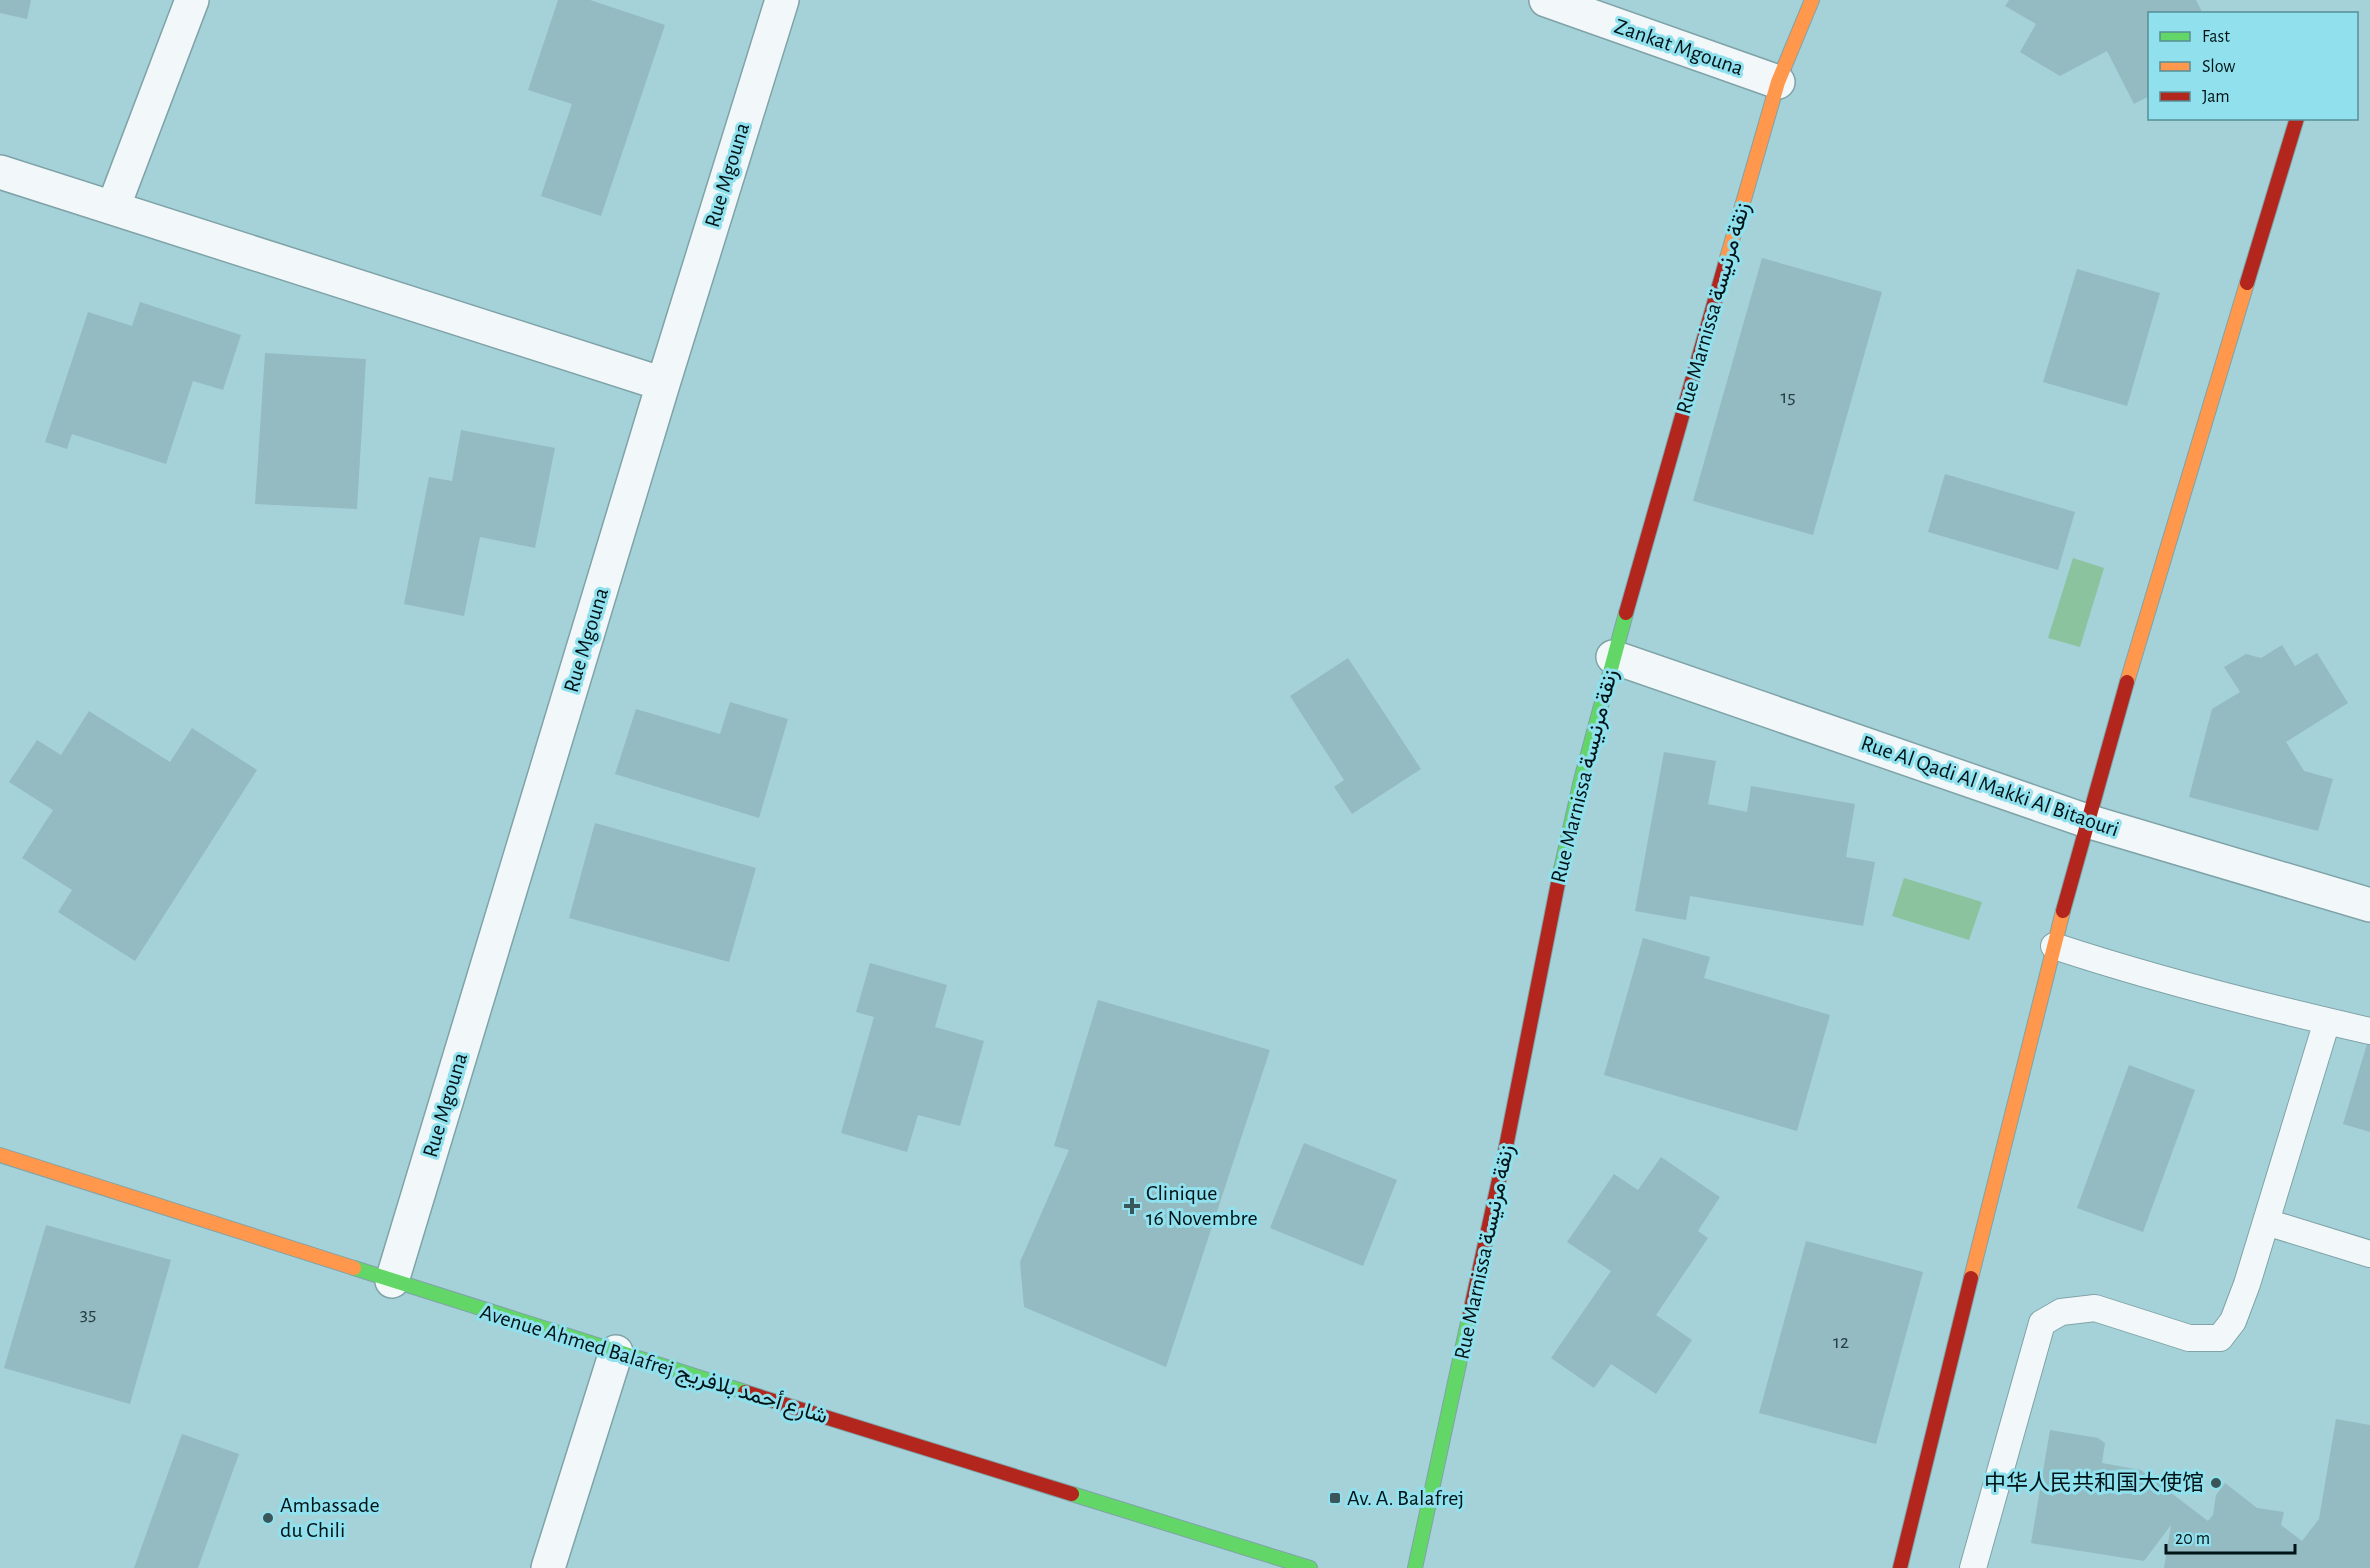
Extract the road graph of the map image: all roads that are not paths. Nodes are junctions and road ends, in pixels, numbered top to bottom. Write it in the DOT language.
graph roads {
  1 [pos="192,0"];
  2 [pos="782,0"];
  3 [pos="1546,0"];
  4 [pos="1812,0"];
  5 [pos="1778,82"];
  6 [pos="2296,120"];
  7 [pos="0,172"];
  8 [pos="113,208"];
  9 [pos="663,384"];
  10 [pos="1613,657"];
  11 [pos="2087,821"];
  12 [pos="2370,904"];
  13 [pos="2054,946"];
  14 [pos="2327,1021"];
  15 [pos="2370,1031"];
  16 [pos="0,1155"];
  17 [pos="2266,1222"];
  18 [pos="2370,1254"];
  19 [pos="392,1281"];
  20 [pos="616,1352"];
  21 [pos="548,1568"];
  22 [pos="1310,1568"];
  23 [pos="1415,1568"];
  24 [pos="1900,1568"];
  25 [pos="1973,1568"];
  1 -- 8 [label="street"];
  2 -- 9 [label="street, Rue Mgouna"];
  3 -- 5 [label="street, Zankat Mgouna"];
  4 -- 5 [label="street, Rue Marnissa زنقة مرنيسة"];
  5 -- 10 [label="street, Rue Marnissa زنقة مرنيسة"];
  6 -- 11 [label="street"];
  7 -- 8 [label="street"];
  8 -- 9 [label="street"];
  9 -- 19 [label="street, Rue Mgouna"];
  10 -- 11 [label="street, Rue Al Qadi Al Makki Al Bitaouri"];
  10 -- 23 [label="street, Rue Marnissa زنقة مرنيسة"];
  11 -- 12 [label="street, Rue Al Qadi Al Makki Al Bitaouri"];
  11 -- 13 [label="street"];
  13 -- 14 [label="lane"];
  13 -- 24 [label="street"];
  14 -- 15 [label="lane"];
  14 -- 17 [label="lane"];
  16 -- 19 [label="street, Avenue Ahmed Balafrej شارع أحمد بلافريج"];
  17 -- 18 [label="lane"];
  17 -- 25 [label="lane"];
  19 -- 20 [label="street, Avenue Ahmed Balafrej شارع أحمد بلافريج"];
  20 -- 21 [label="street"];
  20 -- 22 [label="street, Avenue Ahmed Balafrej شارع أحمد بلافريج"];
}
